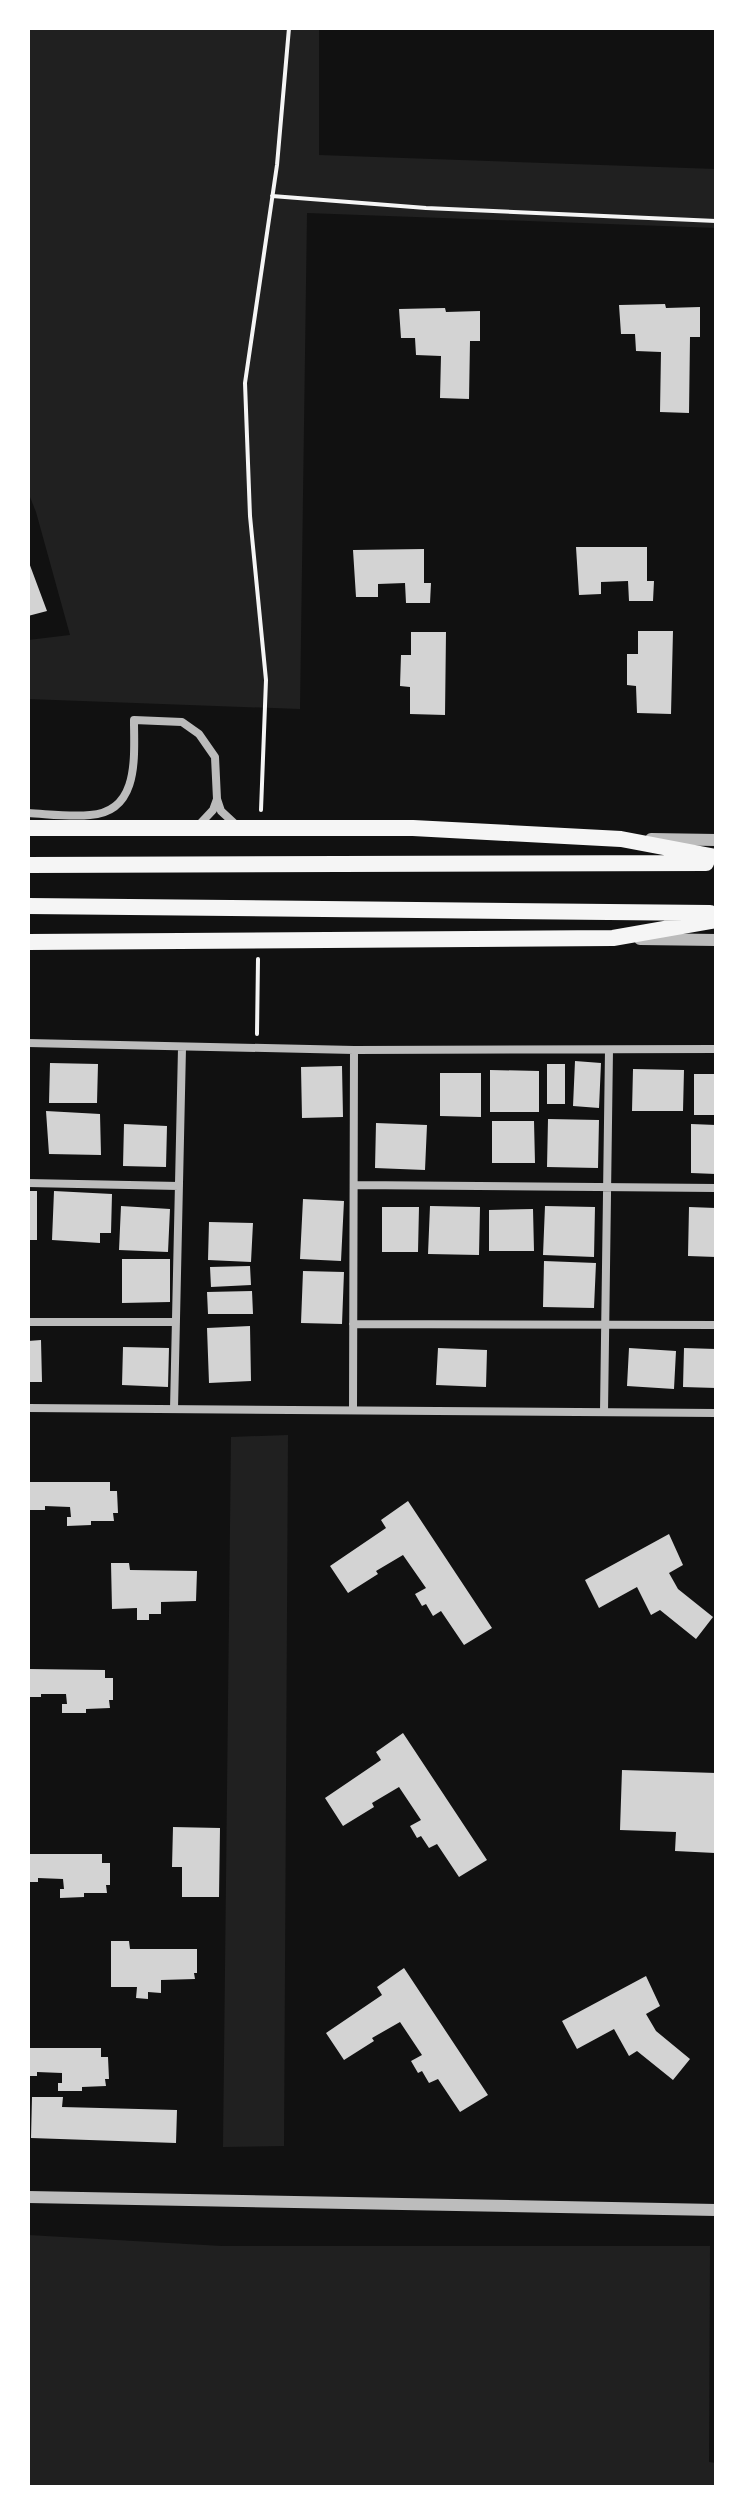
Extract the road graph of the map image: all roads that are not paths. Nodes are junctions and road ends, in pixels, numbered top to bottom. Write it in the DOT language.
graph roads {
  1 [pos="217,799"];
  2 [pos="28,813"];
  3 [pos="28,828"];
  4 [pos="195,828"];
  5 [pos="243,828"];
  6 [pos="621,839"];
  7 [pos="716,840"];
  8 [pos="716,860"];
  9 [pos="28,865"];
  10 [pos="28,906"];
  11 [pos="716,913"];
  12 [pos="716,920"];
  13 [pos="613,938"];
  14 [pos="716,940"];
  15 [pos="28,942"];
  16 [pos="28,1043"];
  17 [pos="182,1048"];
  18 [pos="716,1049"];
  19 [pos="354,1050"];
  20 [pos="609,1050"];
  21 [pos="28,1183"];
  22 [pos="354,1185"];
  23 [pos="179,1186"];
  24 [pos="608,1187"];
  25 [pos="716,1188"];
  26 [pos="28,1322"];
  27 [pos="176,1322"];
  28 [pos="353,1324"];
  29 [pos="606,1325"];
  30 [pos="716,1325"];
  31 [pos="28,1408"];
  32 [pos="174,1409"];
  33 [pos="353,1410"];
  34 [pos="604,1412"];
  35 [pos="716,1413"];
  36 [pos="28,2197"];
  37 [pos="716,2210"];
  1 -- 2 [label="street"];
  1 -- 4 [label="street"];
  1 -- 5 [label="street"];
  3 -- 4 [label="highway"];
  4 -- 5 [label="highway"];
  5 -- 6 [label="highway"];
  6 -- 7 [label="street"];
  6 -- 8 [label="highway"];
  8 -- 9 [label="highway"];
  10 -- 11 [label="highway"];
  12 -- 13 [label="highway"];
  13 -- 14 [label="street"];
  13 -- 15 [label="highway"];
  16 -- 17 [label="street"];
  17 -- 19 [label="street"];
  17 -- 23 [label="street"];
  18 -- 20 [label="street"];
  19 -- 20 [label="street"];
  19 -- 22 [label="street"];
  20 -- 24 [label="street"];
  21 -- 23 [label="street"];
  22 -- 24 [label="street"];
  22 -- 28 [label="street"];
  23 -- 27 [label="street"];
  24 -- 25 [label="street"];
  24 -- 29 [label="street"];
  26 -- 27 [label="street"];
  27 -- 32 [label="street"];
  28 -- 29 [label="street"];
  28 -- 33 [label="street"];
  29 -- 30 [label="street"];
  29 -- 34 [label="street"];
  31 -- 32 [label="street"];
  32 -- 33 [label="street"];
  33 -- 34 [label="street"];
  34 -- 35 [label="street"];
  36 -- 37 [label="street"];
}
